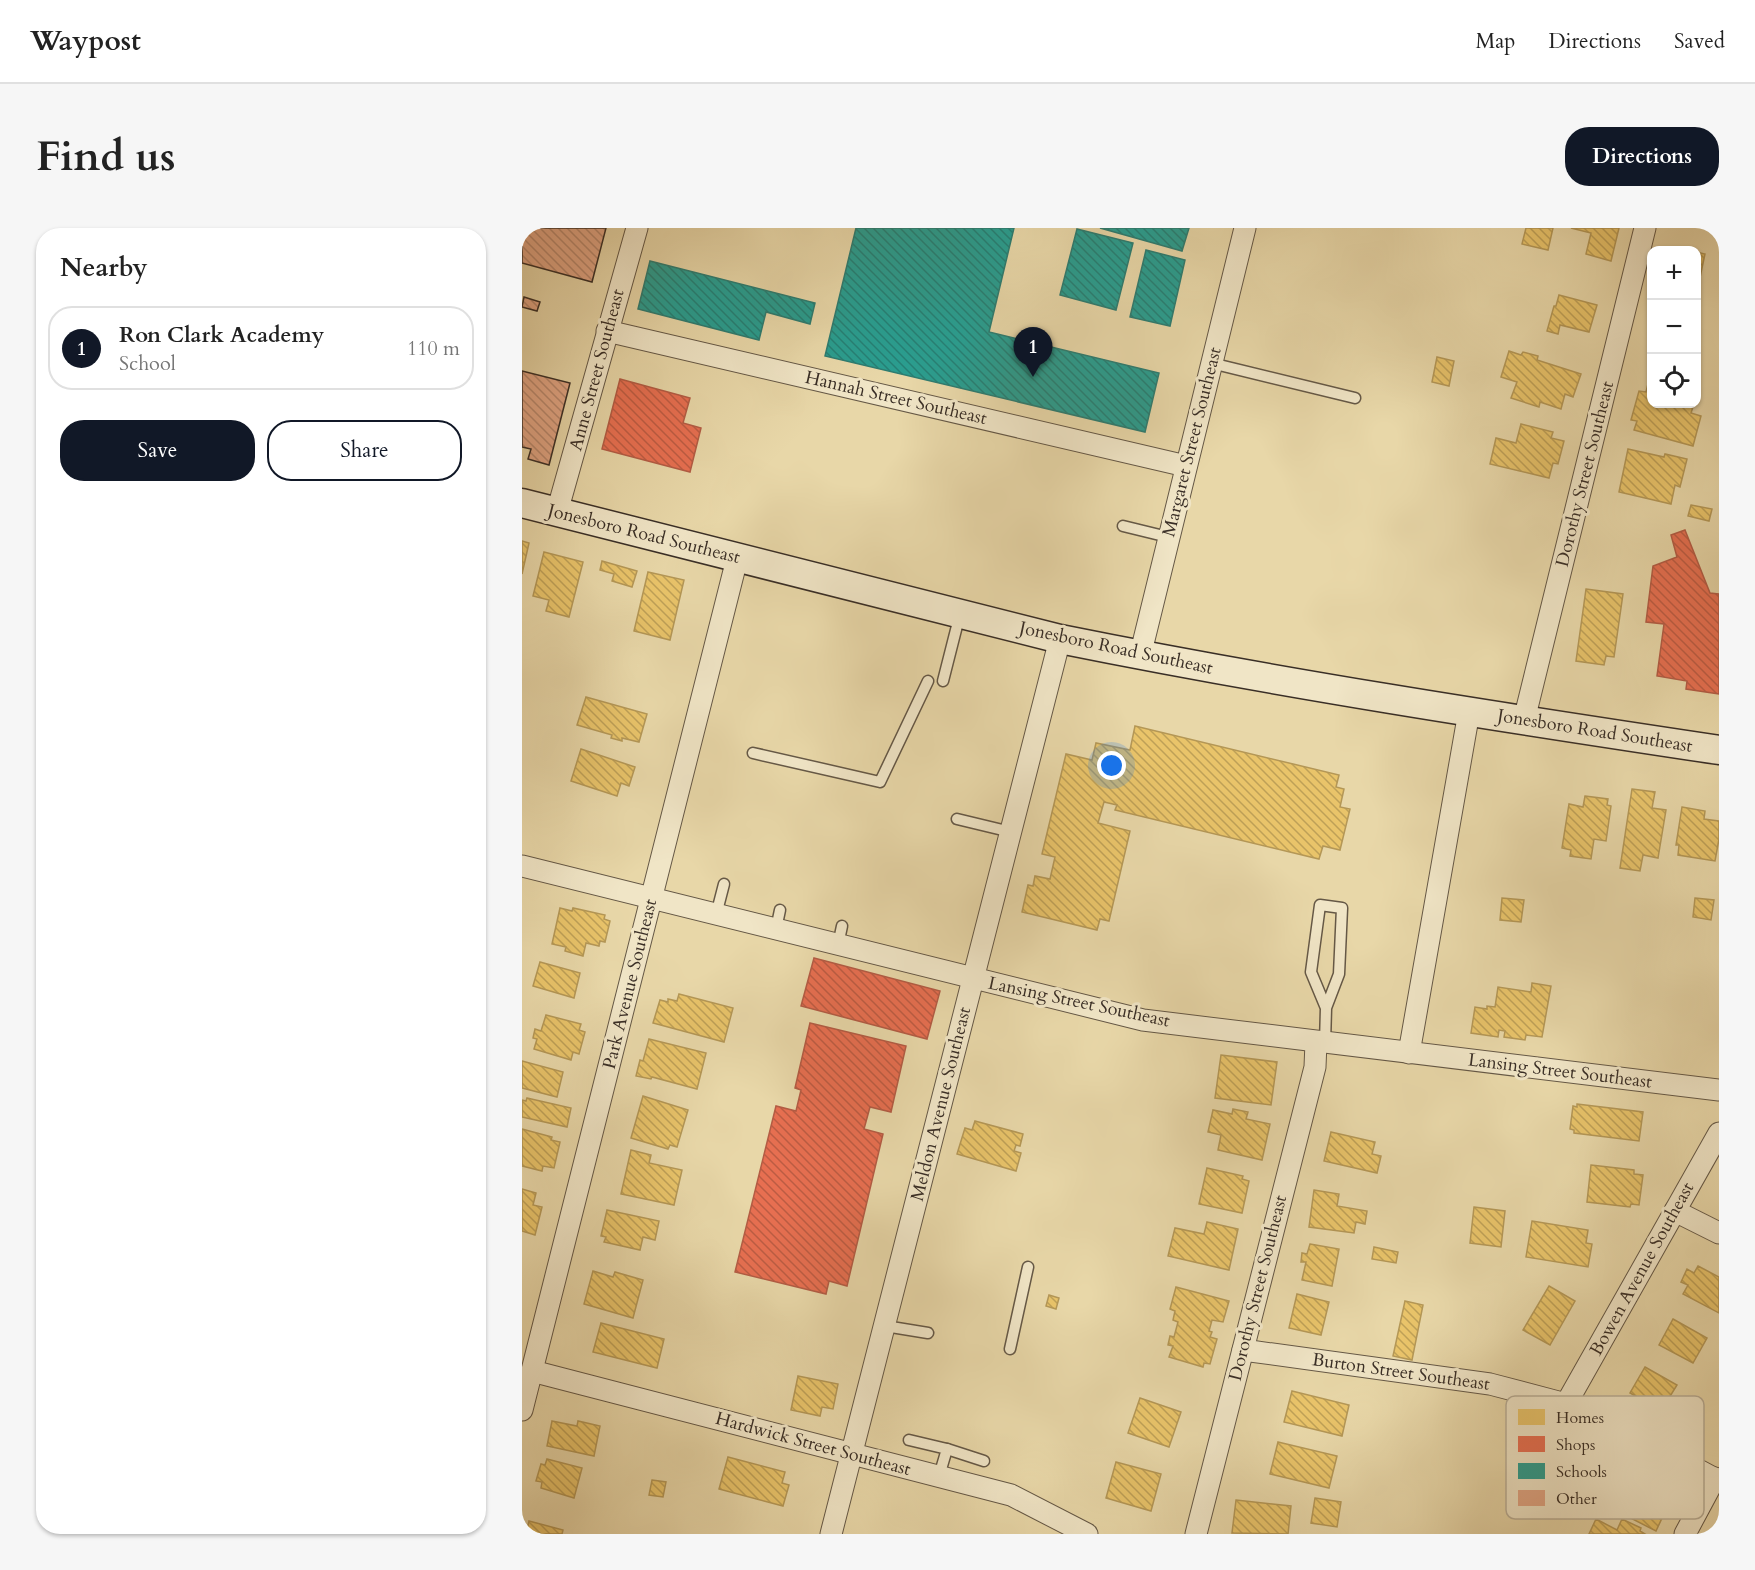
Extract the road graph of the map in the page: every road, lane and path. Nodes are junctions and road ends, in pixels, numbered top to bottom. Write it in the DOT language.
graph roads {
  1 [pos="637,228"];
  2 [pos="1245,228"];
  3 [pos="1645,228"];
  4 [pos="607,331"];
  5 [pos="1211,363"];
  6 [pos="1355,398"];
  7 [pos="1186,466"];
  8 [pos="522,503"];
  9 [pos="557,512"];
  10 [pos="1123,526"];
  11 [pos="1168,537"];
  12 [pos="737,559"];
  13 [pos="960,614"];
  14 [pos="1060,639"];
  15 [pos="1140,656"];
  16 [pos="928,681"];
  17 [pos="943,681"];
  18 [pos="1469,712"];
  19 [pos="1524,720"];
  20 [pos="1719,750"];
  21 [pos="753,753"];
  22 [pos="957,819"];
  23 [pos="1011,832"];
  24 [pos="522,866"];
  25 [pos="724,884"];
  26 [pos="651,898"];
  27 [pos="716,915"];
  28 [pos="973,979"];
  29 [pos="1326,1008"];
  30 [pos="1321,1042"];
  31 [pos="1409,1053"];
  32 [pos="1719,1090"];
  33 [pos="1719,1133"];
  34 [pos="1675,1211"];
  35 [pos="1719,1233"];
  36 [pos="1028,1267"];
  37 [pos="885,1326"];
  38 [pos="928,1332"];
  39 [pos="1011,1349"];
  40 [pos="1243,1350"];
  41 [pos="532,1371"];
  42 [pos="1536,1396"];
  43 [pos="1571,1396"];
  44 [pos="522,1410"];
  45 [pos="909,1440"];
  46 [pos="947,1449"];
  47 [pos="852,1454"];
  48 [pos="984,1461"];
  49 [pos="939,1476"];
  50 [pos="1717,1480"];
  51 [pos="1704,1502"];
  52 [pos="1694,1519"];
  53 [pos="831,1534"];
  54 [pos="1087,1534"];
  55 [pos="1196,1534"];
  56 [pos="1685,1534"];
  1 -- 4 [label="street, Anne Street Southeast"];
  2 -- 5 [label="street, Margaret Street Southeast"];
  3 -- 19 [label="street, Dorothy Street Southeast"];
  4 -- 7 [label="street, Hannah Street Southeast"];
  4 -- 9 [label="street, Anne Street Southeast"];
  5 -- 6 [label="lane"];
  5 -- 7 [label="street, Margaret Street Southeast"];
  7 -- 11 [label="street, Margaret Street Southeast"];
  8 -- 9 [label="main road, Jonesboro Road Southeast"];
  9 -- 12 [label="main road, Jonesboro Road Southeast"];
  10 -- 11 [label="lane"];
  11 -- 15 [label="street, Margaret Street Southeast"];
  12 -- 13 [label="main road, Jonesboro Road Southeast"];
  12 -- 26 [label="street, Park Avenue Southeast"];
  13 -- 14 [label="main road, Jonesboro Road Southeast"];
  13 -- 17 [label="lane"];
  14 -- 15 [label="main road, Jonesboro Road Southeast"];
  14 -- 23 [label="street, Meldon Avenue Southeast"];
  15 -- 18 [label="main road, Jonesboro Road Southeast"];
  16 -- 21 [label="lane"];
  18 -- 19 [label="main road, Jonesboro Road Southeast"];
  18 -- 31 [label="street"];
  19 -- 20 [label="main road, Jonesboro Road Southeast"];
  22 -- 23 [label="lane"];
  23 -- 28 [label="street, Meldon Avenue Southeast"];
  24 -- 26 [label="street, Lansing Street Southeast"];
  25 -- 27 [label="lane"];
  26 -- 27 [label="street, Lansing Street Southeast"];
  26 -- 41 [label="street, Park Avenue Southeast"];
  27 -- 28 [label="street, Lansing Street Southeast"];
  28 -- 30 [label="street, Lansing Street Southeast"];
  28 -- 37 [label="street, Meldon Avenue Southeast"];
  29 -- 29 [label="lane"];
  29 -- 30 [label="lane"];
  30 -- 31 [label="street, Lansing Street Southeast"];
  30 -- 40 [label="street, Dorothy Street Southeast"];
  31 -- 32 [label="street, Lansing Street Southeast"];
  33 -- 34 [label="street, Bowen Avenue Southeast"];
  34 -- 35 [label="street"];
  34 -- 43 [label="street, Bowen Avenue Southeast"];
  36 -- 39 [label="lane"];
  37 -- 38 [label="lane"];
  37 -- 47 [label="street, Meldon Avenue Southeast"];
  40 -- 42 [label="street, Burton Street Southeast"];
  40 -- 55 [label="street, Dorothy Street Southeast"];
  41 -- 44 [label="street, Park Avenue Southeast"];
  41 -- 47 [label="street, Hardwick Street Southeast"];
  45 -- 46 [label="lane"];
  46 -- 48 [label="lane"];
  46 -- 49 [label="lane"];
  47 -- 49 [label="street, Hardwick Street Southeast"];
  47 -- 53 [label="street, Meldon Avenue Southeast"];
  49 -- 54 [label="street, Hardwick Street Southeast"];
  50 -- 51 [label="street"];
  52 -- 56 [label="street"];
}
